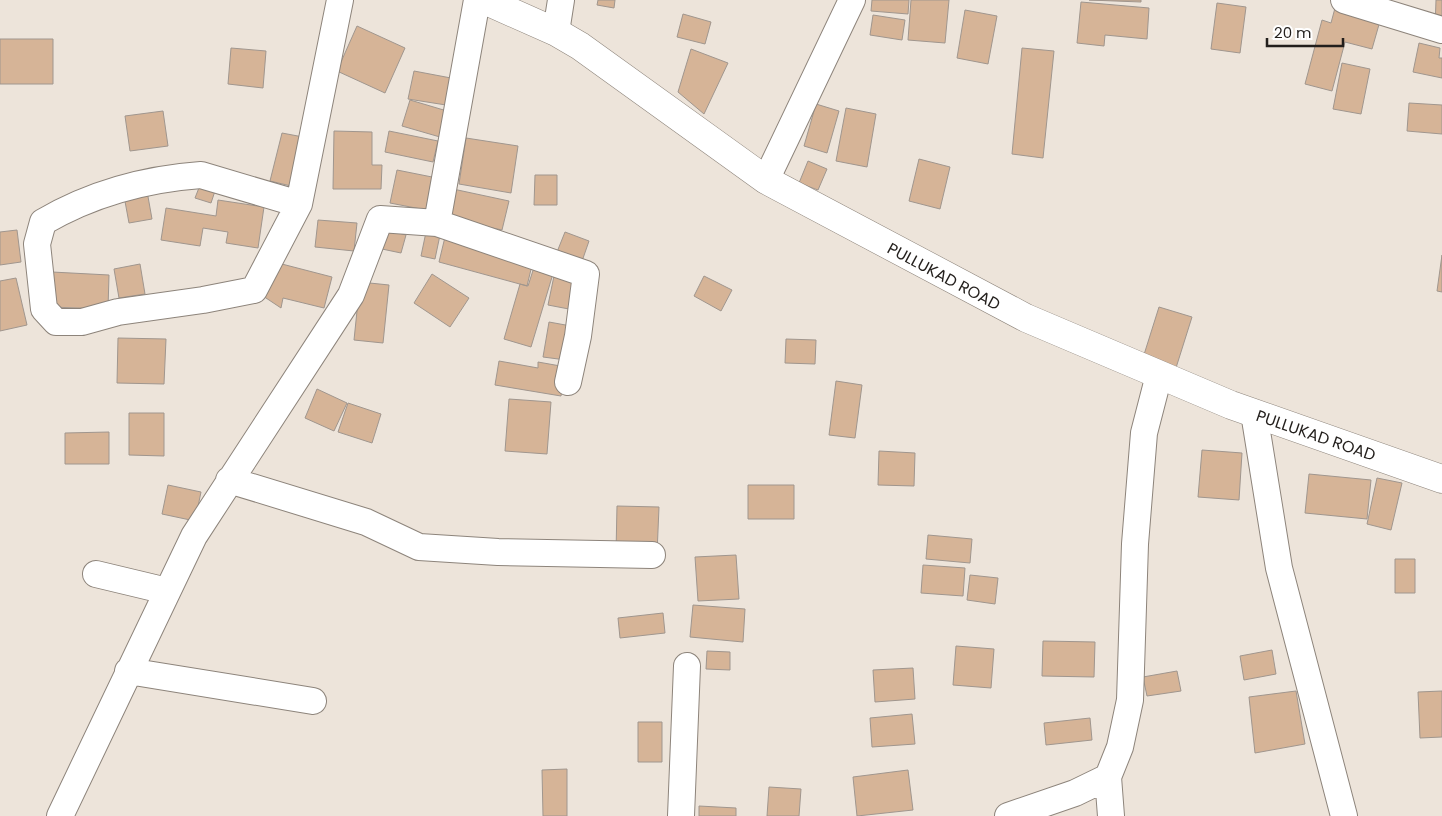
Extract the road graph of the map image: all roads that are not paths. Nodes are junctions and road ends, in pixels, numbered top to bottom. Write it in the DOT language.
graph roads {
  1 [pos="340,0"];
  2 [pos="477,0"];
  3 [pos="484,0"];
  4 [pos="561,0"];
  5 [pos="852,0"];
  6 [pos="1344,0"];
  7 [pos="1411,10"];
  8 [pos="1442,30"];
  9 [pos="556,32"];
  10 [pos="766,180"];
  11 [pos="300,204"];
  12 [pos="437,223"];
  13 [pos="1159,375"];
  14 [pos="568,382"];
  15 [pos="1254,413"];
  16 [pos="1442,479"];
  17 [pos="228,480"];
  18 [pos="652,555"];
  19 [pos="96,574"];
  20 [pos="167,591"];
  21 [pos="687,666"];
  22 [pos="128,671"];
  23 [pos="313,701"];
  24 [pos="1108,777"];
  25 [pos="60,816"];
  26 [pos="681,816"];
  27 [pos="1008,816"];
  28 [pos="1111,816"];
  29 [pos="1344,816"];
  1 -- 11 [label="street"];
  2 -- 12 [label="street"];
  3 -- 9 [label="street, PULLUKAD ROAD"];
  4 -- 9 [label="street"];
  5 -- 10 [label="street"];
  6 -- 7 [label="street"];
  7 -- 8 [label="street"];
  9 -- 10 [label="street, PULLUKAD ROAD"];
  10 -- 13 [label="street, PULLUKAD ROAD"];
  11 -- 11 [label="street"];
  12 -- 14 [label="street"];
  12 -- 17 [label="street"];
  13 -- 15 [label="street, PULLUKAD ROAD"];
  13 -- 24 [label="street"];
  15 -- 16 [label="street, PULLUKAD ROAD"];
  15 -- 29 [label="street"];
  17 -- 18 [label="street"];
  17 -- 20 [label="street"];
  19 -- 20 [label="street"];
  20 -- 22 [label="street"];
  21 -- 26 [label="street"];
  22 -- 23 [label="street"];
  22 -- 25 [label="street"];
  24 -- 27 [label="street"];
  24 -- 28 [label="street"];
}
